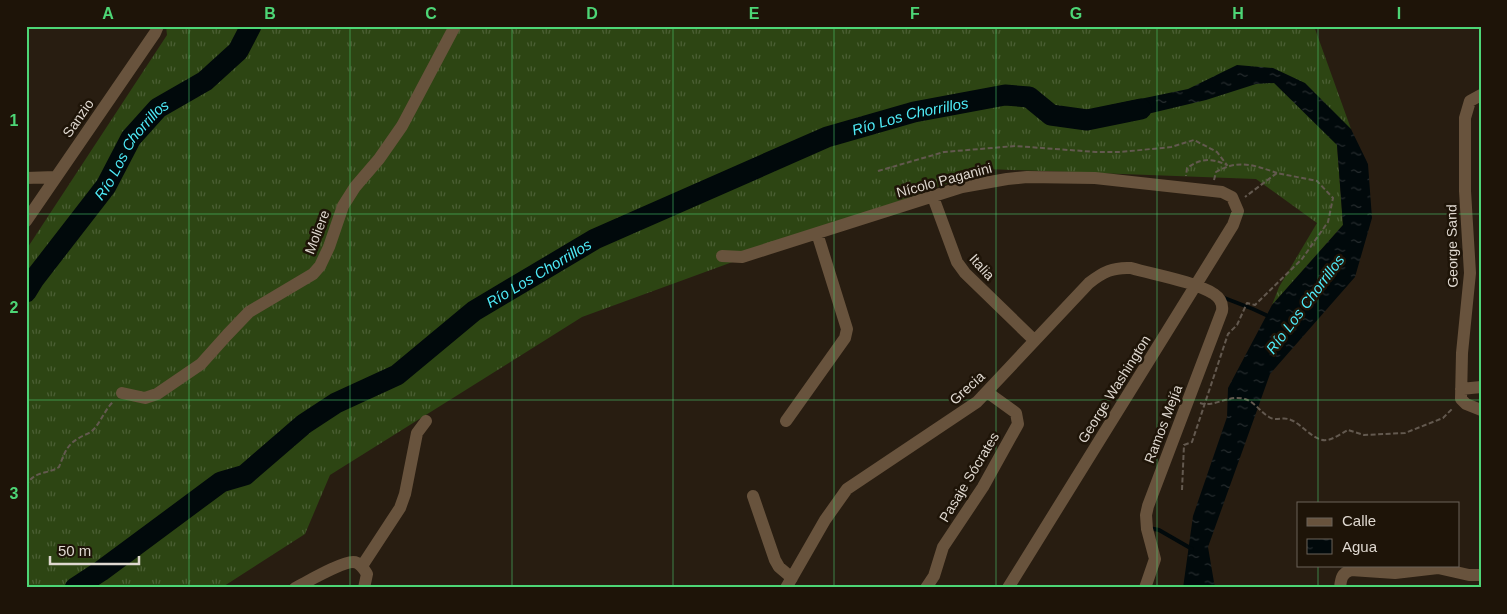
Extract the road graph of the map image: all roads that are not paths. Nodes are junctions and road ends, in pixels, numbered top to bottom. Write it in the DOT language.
graph roads {
  1 [pos="455,26"];
  2 [pos="156,30"];
  3 [pos="1476,98"];
  4 [pos="55,177"];
  5 [pos="26,178"];
  6 [pos="933,197"];
  7 [pos="1236,204"];
  8 [pos="26,221"];
  9 [pos="817,233"];
  10 [pos="722,256"];
  11 [pos="1196,286"];
  12 [pos="1034,340"];
  13 [pos="1481,387"];
  14 [pos="987,392"];
  15 [pos="122,393"];
  16 [pos="1461,394"];
  17 [pos="1481,410"];
  18 [pos="426,421"];
  19 [pos="786,421"];
  20 [pos="753,496"];
  21 [pos="362,566"];
  22 [pos="1481,575"];
  23 [pos="789,583"];
  24 [pos="295,588"];
  25 [pos="364,588"];
  26 [pos="926,588"];
  27 [pos="1008,588"];
  28 [pos="1144,588"];
  29 [pos="1340,588"];
  1 -- 15 [label="street, Moliere"];
  2 -- 4 [label="street, Sanzio"];
  3 -- 16 [label="street, George Sand"];
  4 -- 5 [label="street"];
  4 -- 8 [label="street, Sanzio"];
  6 -- 7 [label="street, Nícolo Paganini"];
  6 -- 9 [label="street, Nícolo Paganini"];
  6 -- 12 [label="street, Italia"];
  7 -- 11 [label="street, George Washington"];
  9 -- 10 [label="street, Nícolo Paganini"];
  9 -- 19 [label="street"];
  11 -- 12 [label="street, Grecia"];
  11 -- 27 [label="street, George Washington"];
  11 -- 28 [label="street, Ramos Mejía"];
  12 -- 14 [label="street, Grecia"];
  13 -- 16 [label="street"];
  14 -- 23 [label="street, Grecia"];
  14 -- 26 [label="street, Pasaje Sócrates"];
  16 -- 17 [label="street"];
  18 -- 21 [label="street"];
  20 -- 23 [label="street"];
  21 -- 24 [label="street"];
  21 -- 25 [label="street"];
  22 -- 29 [label="street"];
}
